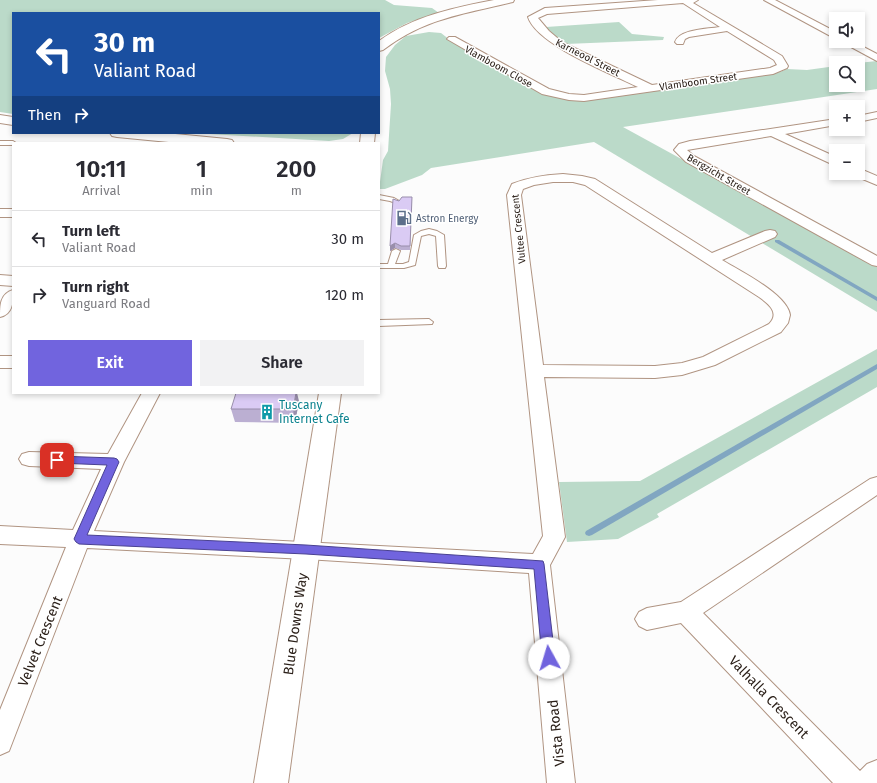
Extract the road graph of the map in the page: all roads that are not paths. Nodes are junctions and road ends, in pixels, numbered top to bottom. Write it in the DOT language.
graph roads {
  1 [pos="509,0"];
  2 [pos="684,0"];
  3 [pos="698,0"];
  4 [pos="768,0"];
  5 [pos="729,28"];
  6 [pos="829,32"];
  7 [pos="452,39"];
  8 [pos="680,42"];
  9 [pos="380,46"];
  10 [pos="858,48"];
  11 [pos="877,58"];
  12 [pos="649,88"];
  13 [pos="546,92"];
  14 [pos="875,117"];
  15 [pos="865,118"];
  16 [pos="0,119"];
  17 [pos="12,121"];
  18 [pos="829,123"];
  19 [pos="774,133"];
  20 [pos="128,134"];
  21 [pos="216,142"];
  22 [pos="0,143"];
  23 [pos="12,144"];
  24 [pos="829,159"];
  25 [pos="865,175"];
  26 [pos="877,181"];
  27 [pos="380,197"];
  28 [pos="398,202"];
  29 [pos="0,213"];
  30 [pos="12,213"];
  31 [pos="770,234"];
  32 [pos="396,251"];
  33 [pos="712,260"];
  34 [pos="877,262"];
  35 [pos="380,266"];
  36 [pos="392,266"];
  37 [pos="442,266"];
  38 [pos="0,280"];
  39 [pos="12,281"];
  40 [pos="12,296"];
  41 [pos="0,312"];
  42 [pos="429,322"];
  43 [pos="380,323"];
  44 [pos="0,362"];
  45 [pos="12,362"];
  46 [pos="534,371"];
  47 [pos="150,394"];
  48 [pos="330,394"];
  49 [pos="29,459"];
  50 [pos="114,462"];
  51 [pos="877,485"];
  52 [pos="0,535"];
  53 [pos="79,539"];
  54 [pos="306,550"];
  55 [pos="539,564"];
  56 [pos="686,612"];
  57 [pos="647,618"];
  58 [pos="0,742"];
  59 [pos="877,774"];
  60 [pos="272,783"];
  61 [pos="562,783"];
  62 [pos="852,783"];
  63 [pos="867,783"];
  1 -- 9 [label="street"];
  2 -- 3 [label="street, Karneool Street"];
  2 -- 5 [label="street, Vlamboom Street"];
  2 -- 12 [label="street, Karneool Street"];
  4 -- 6 [label="street"];
  5 -- 8 [label="street"];
  5 -- 12 [label="street, Vlamboom Street"];
  7 -- 13 [label="street, Vlamboom Close"];
  10 -- 11 [label="street"];
  12 -- 13 [label="street, Vlamboom Street"];
  14 -- 15 [label="street"];
  16 -- 17 [label="street"];
  18 -- 19 [label="street, Bergzicht Street"];
  19 -- 24 [label="street"];
  19 -- 34 [label="street, Bergzicht Street"];
  20 -- 21 [label="street"];
  22 -- 23 [label="lane"];
  25 -- 26 [label="street"];
  27 -- 28 [label="lane"];
  29 -- 30 [label="street"];
  31 -- 33 [label="street"];
  32 -- 36 [label="lane"];
  33 -- 46 [label="street, Vultee Crescent"];
  33 -- 46 [label="street, Vultee Crescent"];
  35 -- 36 [label="lane"];
  36 -- 37 [label="lane"];
  38 -- 39 [label="street"];
  40 -- 41 [label="street"];
  42 -- 43 [label="lane"];
  44 -- 45 [label="street"];
  46 -- 55 [label="street, Vultee Crescent"];
  47 -- 50 [label="street, Velvet Crescent"];
  48 -- 54 [label="street, Blue Downs Way"];
  49 -- 50 [label="street"];
  50 -- 53 [label="street, Velvet Crescent"];
  51 -- 56 [label="street"];
  52 -- 53 [label="street"];
  53 -- 54 [label="street"];
  53 -- 58 [label="street, Velvet Crescent"];
  54 -- 55 [label="street"];
  54 -- 60 [label="street, Blue Downs Way"];
  55 -- 61 [label="street, Vista Road"];
  56 -- 57 [label="street"];
  56 -- 62 [label="street, Valhalla Crescent"];
  59 -- 63 [label="street"];
}
